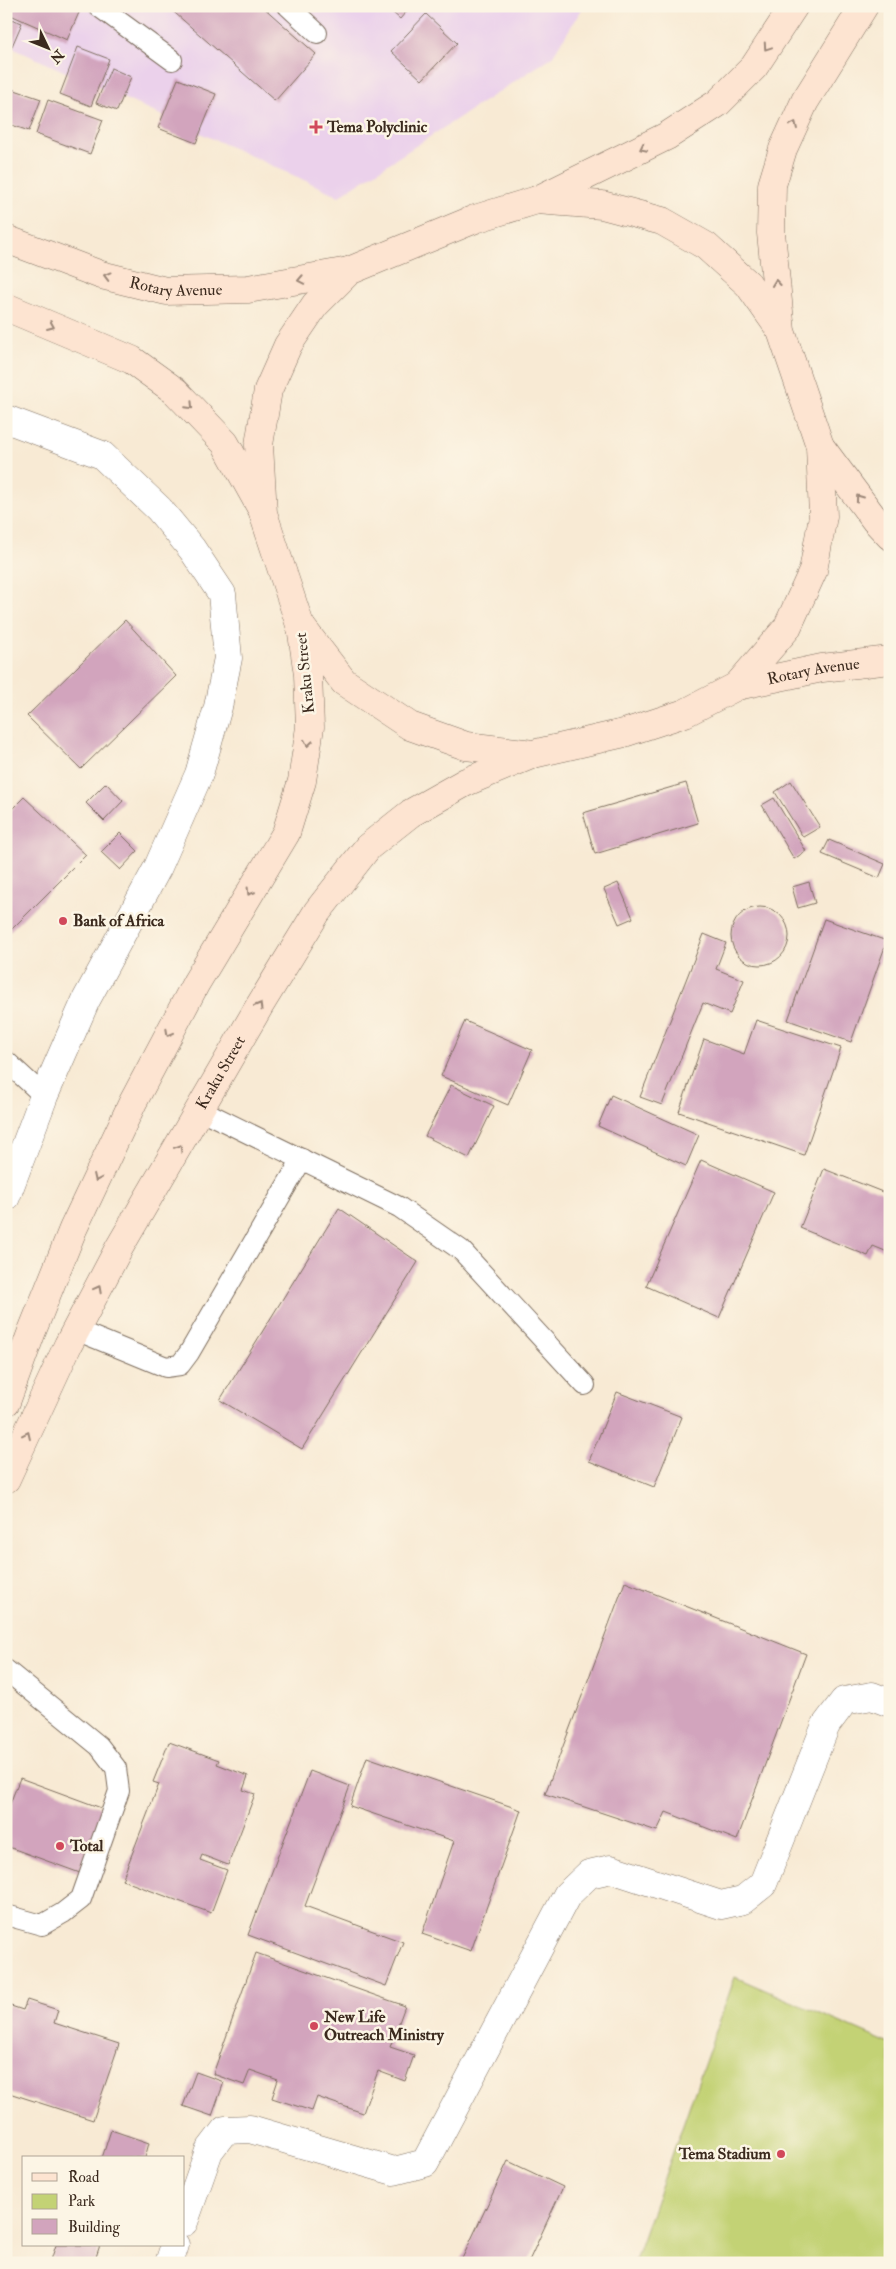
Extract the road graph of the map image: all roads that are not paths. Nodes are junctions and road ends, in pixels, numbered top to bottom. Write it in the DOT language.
graph roads {
  1 [pos="98,6"];
  2 [pos="288,6"];
  3 [pos="794,6"];
  4 [pos="864,6"];
  5 [pos="317,33"];
  6 [pos="172,60"];
  7 [pos="537,200"];
  8 [pos="6,239"];
  9 [pos="349,271"];
  10 [pos="6,307"];
  11 [pos="781,331"];
  12 [pos="6,420"];
  13 [pos="820,446"];
  14 [pos="263,513"];
  15 [pos="890,536"];
  16 [pos="300,625"];
  17 [pos="890,660"];
  18 [pos="737,686"];
  19 [pos="533,754"];
  20 [pos="6,1061"];
  21 [pos="44,1096"];
  22 [pos="201,1110"];
  23 [pos="302,1160"];
  24 [pos="6,1197"];
  25 [pos="76,1330"];
  26 [pos="585,1386"];
  27 [pos="6,1402"];
  28 [pos="6,1479"];
  29 [pos="6,1670"];
  30 [pos="890,1703"];
  31 [pos="6,1915"];
  32 [pos="185,2219"];
  33 [pos="175,2246"];
  34 [pos="169,2263"];
  1 -- 6 [label="lane"];
  2 -- 5 [label="lane"];
  3 -- 7 [label="main road, one-way"];
  11 -- 4 [label="main road, one-way"];
  7 -- 9 [label="main road"];
  7 -- 11 [label="main road"];
  9 -- 8 [label="main road, Rotary Avenue, one-way"];
  9 -- 14 [label="main road"];
  10 -- 14 [label="main road, one-way"];
  11 -- 13 [label="main road"];
  12 -- 21 [label="street"];
  15 -- 13 [label="main road, one-way"];
  13 -- 18 [label="main road"];
  14 -- 16 [label="main road"];
  16 -- 19 [label="main road"];
  16 -- 27 [label="main road, Kraku Street, one-way"];
  17 -- 18 [label="main road, Rotary Avenue"];
  18 -- 19 [label="main road"];
  22 -- 19 [label="main road, Kraku Street, one-way"];
  20 -- 21 [label="lane"];
  21 -- 24 [label="street"];
  22 -- 23 [label="lane"];
  25 -- 22 [label="main road, Kraku Street, one-way"];
  23 -- 25 [label="lane"];
  23 -- 26 [label="lane"];
  28 -- 25 [label="main road, Kraku Street, one-way"];
  29 -- 31 [label="lane"];
  30 -- 32 [label="street"];
  33 -- 34 [label="street"];
}
